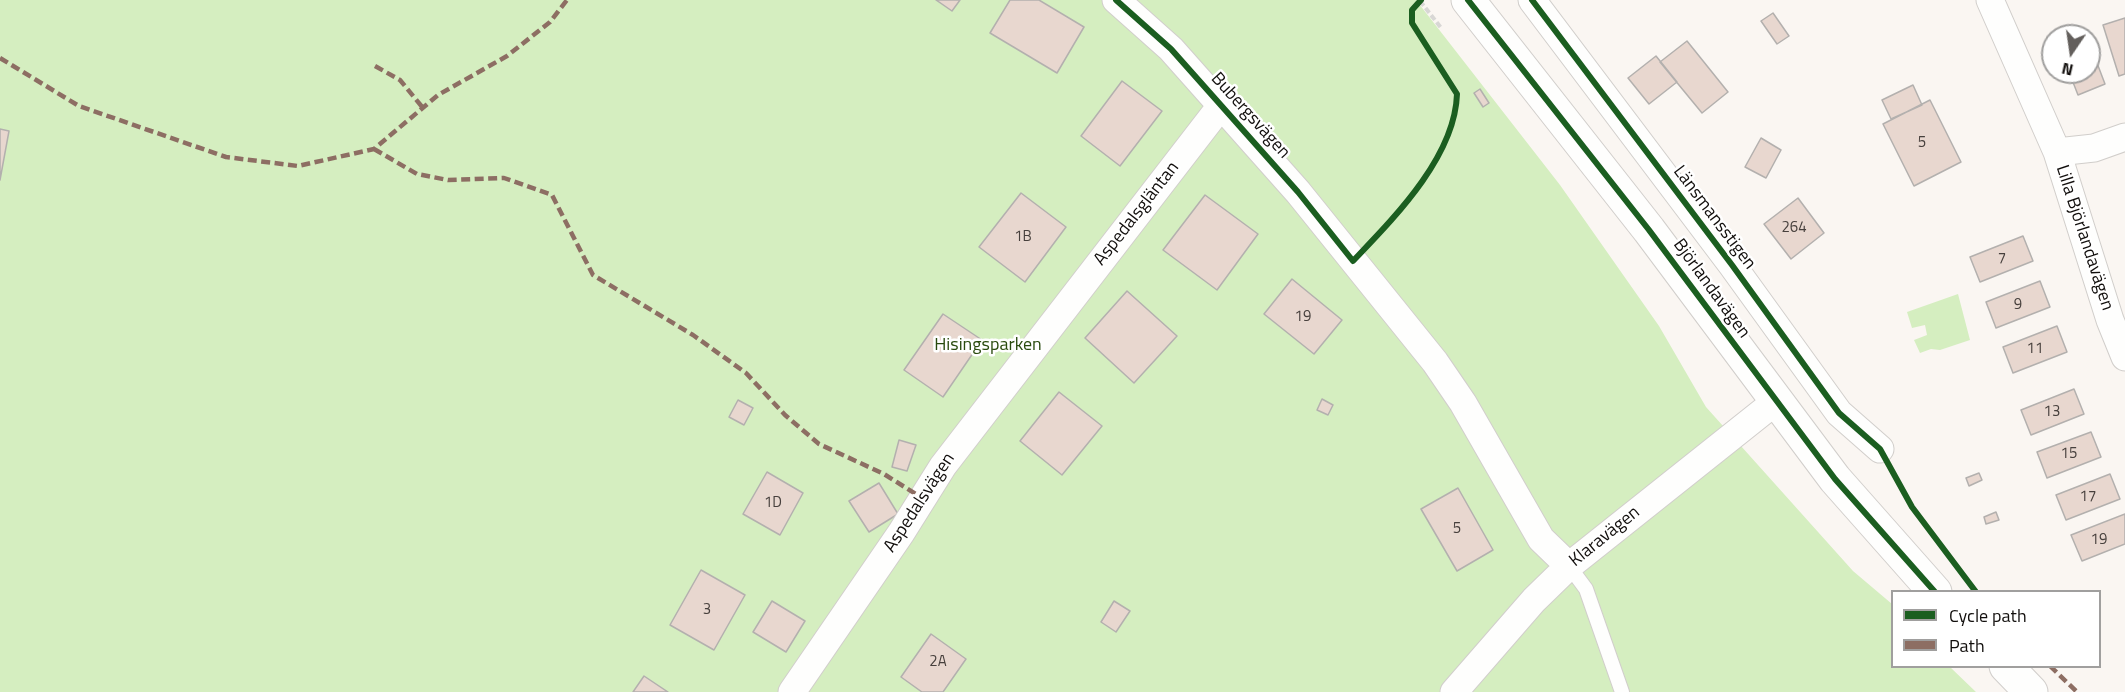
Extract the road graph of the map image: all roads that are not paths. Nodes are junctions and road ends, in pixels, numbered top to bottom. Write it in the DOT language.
graph roads {
  1 [pos="1116,0"];
  2 [pos="1468,0"];
  3 [pos="1532,0"];
  4 [pos="1990,0"];
  5 [pos="1220,107"];
  6 [pos="2125,137"];
  7 [pos="2057,152"];
  8 [pos="1055,320"];
  9 [pos="2125,357"];
  10 [pos="1775,402"];
  11 [pos="1880,449"];
  12 [pos="1569,567"];
  13 [pos="1934,590"];
  14 [pos="2008,668"];
  15 [pos="792,692"];
  16 [pos="1454,692"];
  17 [pos="1622,692"];
  18 [pos="2031,692"];
  1 -- 5 [label="street, Bubergsvägen"];
  2 -- 10 [label="street, Björlandavägen"];
  3 -- 11 [label="street, Länsmansstigen"];
  4 -- 7 [label="street, Lilla Björlandavägen"];
  5 -- 8 [label="street, Aspedalsgläntan"];
  5 -- 12 [label="street, Bubergsvägen"];
  6 -- 7 [label="street, Lilla Björlandavägen"];
  7 -- 9 [label="street, Lilla Björlandavägen"];
  8 -- 15 [label="street, Aspedalsvägen"];
  10 -- 12 [label="street, Klaravägen"];
  10 -- 13 [label="street, Björlandavägen"];
  12 -- 16 [label="street, Klaravägen"];
  12 -- 17 [label="lane"];
  14 -- 18 [label="street"];
}
